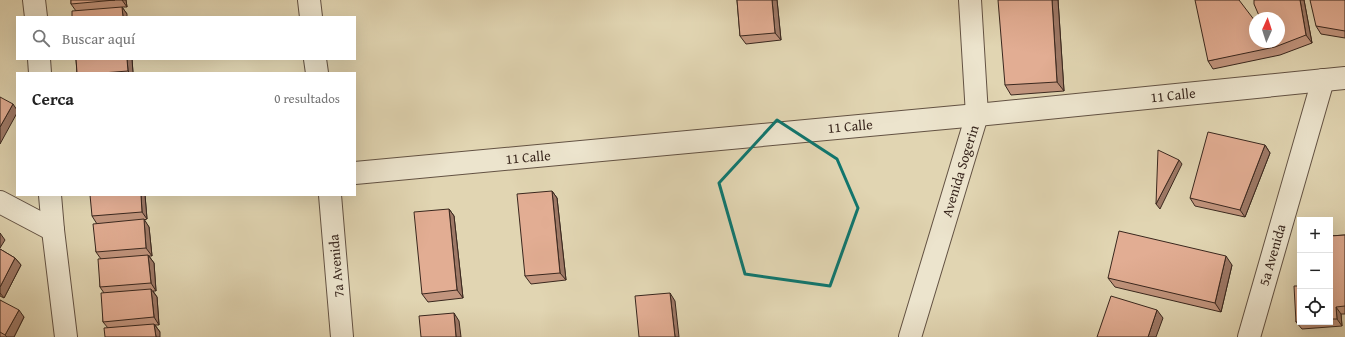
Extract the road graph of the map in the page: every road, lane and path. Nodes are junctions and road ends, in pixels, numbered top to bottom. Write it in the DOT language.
graph roads {
  1 [pos="34,0"];
  2 [pos="309,0"];
  3 [pos="970,0"];
  4 [pos="36,16"];
  5 [pos="311,16"];
  6 [pos="39,60"];
  7 [pos="315,60"];
  8 [pos="40,72"];
  9 [pos="317,72"];
  10 [pos="1345,78"];
  11 [pos="1323,80"];
  12 [pos="977,115"];
  13 [pos="356,173"];
  14 [pos="50,196"];
  15 [pos="330,196"];
  16 [pos="0,202"];
  17 [pos="53,230"];
  18 [pos="66,337"];
  19 [pos="342,337"];
  20 [pos="910,337"];
  21 [pos="1248,337"];
  1 -- 4 [label="street"];
  2 -- 5 [label="street"];
  3 -- 12 [label="street, Avenida Sogerin"];
  6 -- 8 [label="street"];
  7 -- 9 [label="street"];
  10 -- 11 [label="street, 11 Calle"];
  11 -- 12 [label="street, 11 Calle"];
  11 -- 21 [label="street, 5a Avenida"];
  12 -- 13 [label="street, 11 Calle"];
  12 -- 20 [label="street, Avenida Sogerin"];
  14 -- 17 [label="street"];
  15 -- 19 [label="street, 7a Avenida"];
  16 -- 17 [label="street"];
  17 -- 18 [label="street"];
}
